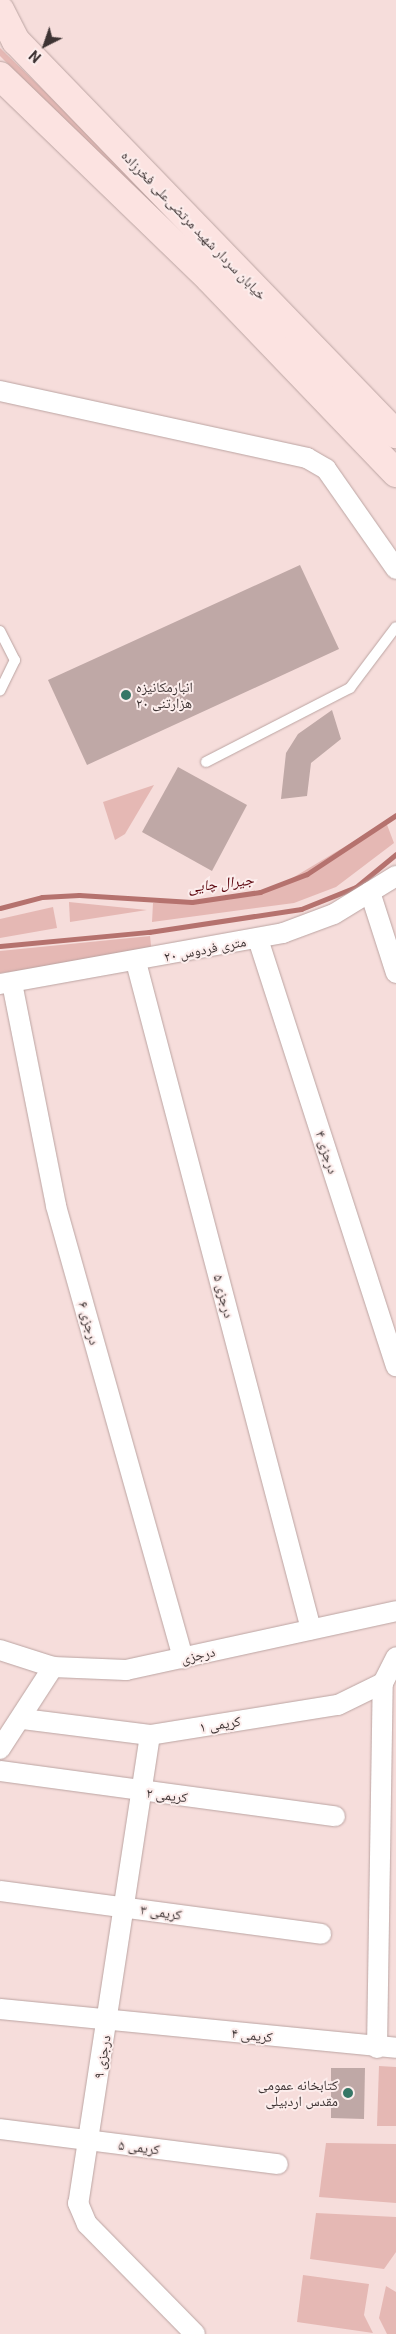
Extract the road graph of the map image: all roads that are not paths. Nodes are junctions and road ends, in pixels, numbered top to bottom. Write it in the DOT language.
graph roads {
  1 [pos="0,10"];
  2 [pos="0,76"];
  3 [pos="0,391"];
  4 [pos="393,425"];
  5 [pos="368,446"];
  6 [pos="396,473"];
  7 [pos="396,569"];
  8 [pos="396,627"];
  9 [pos="0,631"];
  10 [pos="0,691"];
  11 [pos="206,762"];
  12 [pos="396,876"];
  13 [pos="370,892"];
  14 [pos="258,939"];
  15 [pos="136,962"];
  16 [pos="396,973"];
  17 [pos="6,983"];
  18 [pos="396,1366"];
  19 [pos="396,1611"];
  20 [pos="312,1629"];
  21 [pos="0,1650"];
  22 [pos="396,1657"];
  23 [pos="183,1659"];
  24 [pos="53,1667"];
  25 [pos="383,1683"];
  26 [pos="23,1720"];
  27 [pos="150,1735"];
  28 [pos="0,1749"];
  29 [pos="0,1771"];
  30 [pos="142,1791"];
  31 [pos="335,1816"];
  32 [pos="0,1891"];
  33 [pos="125,1907"];
  34 [pos="321,1934"];
  35 [pos="0,2009"];
  36 [pos="108,2021"];
  37 [pos="387,2048"];
  38 [pos="0,2129"];
  39 [pos="87,2140"];
  40 [pos="278,2164"];
  41 [pos="195,2334"];
  1 -- 4 [label="main road, خیابان سردار شهید مرتضی‌علی فخرزاده"];
  2 -- 5 [label="main road, خیابان سردار شهید مرتضی‌علی فخرزاده"];
  3 -- 7 [label="street"];
  4 -- 5 [label="street"];
  5 -- 6 [label="main road, خیابان سردار شهید مرتضی‌علی فخرزاده"];
  8 -- 11 [label="lane"];
  9 -- 10 [label="lane"];
  12 -- 13 [label="street, ۲۰ متری فردوس"];
  13 -- 14 [label="street, ۲۰ متری فردوس"];
  13 -- 16 [label="street"];
  14 -- 15 [label="street, ۲۰ متری فردوس"];
  14 -- 18 [label="street, درجزی ۴"];
  15 -- 17 [label="street, ۲۰ متری فردوس"];
  15 -- 20 [label="street, درجزی ۵"];
  17 -- 23 [label="street, درجزی ۶"];
  19 -- 20 [label="street, درجزی"];
  20 -- 23 [label="street, درجزی"];
  21 -- 24 [label="street, درجزی"];
  22 -- 25 [label="street"];
  23 -- 24 [label="street, درجزی"];
  24 -- 26 [label="street"];
  25 -- 27 [label="street, کریمی ۱"];
  25 -- 37 [label="street"];
  26 -- 27 [label="street, کریمی ۱"];
  26 -- 28 [label="street"];
  27 -- 30 [label="street, درجزی ۹"];
  29 -- 30 [label="street, کریمی ۲"];
  30 -- 31 [label="street, کریمی ۲"];
  30 -- 33 [label="street, درجزی ۹"];
  32 -- 33 [label="street, کریمی ۳"];
  33 -- 34 [label="street, کریمی ۳"];
  33 -- 36 [label="street, درجزی ۹"];
  35 -- 36 [label="street, کریمی ۴"];
  36 -- 37 [label="street, کریمی ۴"];
  36 -- 39 [label="street, درجزی ۹"];
  38 -- 39 [label="street, کریمی ۵"];
  39 -- 40 [label="street, کریمی ۵"];
  39 -- 41 [label="street, درجزی ۹"];
}
